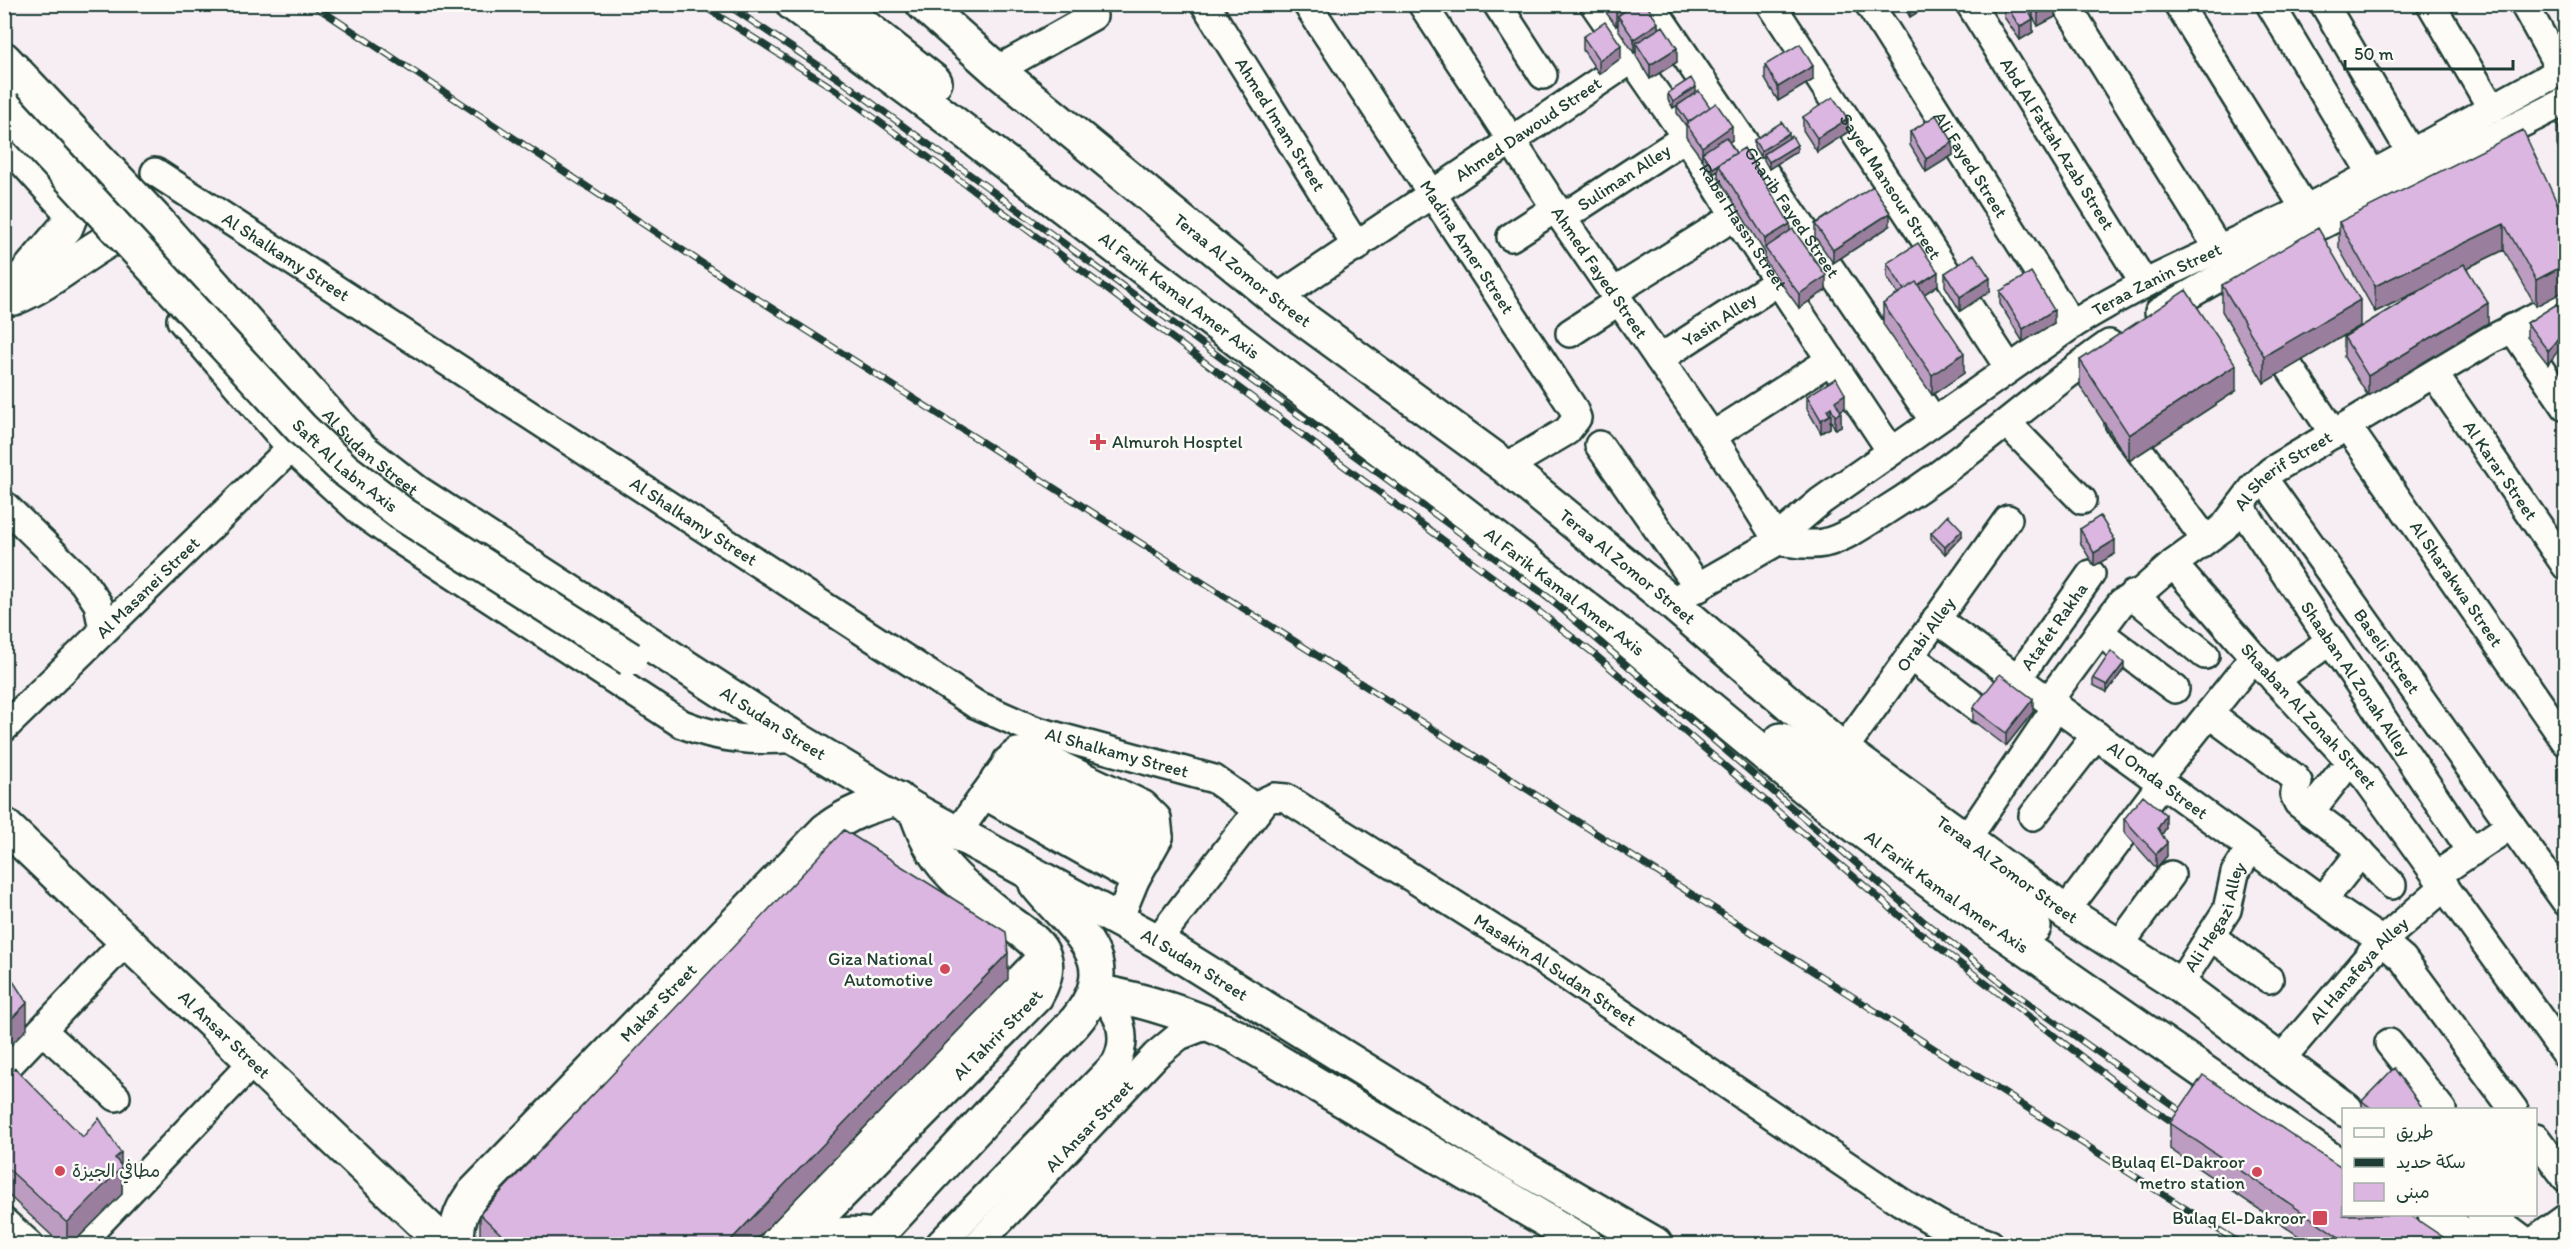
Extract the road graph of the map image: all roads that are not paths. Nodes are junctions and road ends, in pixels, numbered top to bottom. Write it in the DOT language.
graph roads {
  1 [pos="793,4"];
  2 [pos="923,4"];
  3 [pos="1205,4"];
  4 [pos="1307,4"];
  5 [pos="1422,4"];
  6 [pos="1497,4"];
  7 [pos="1594,4"];
  8 [pos="1650,4"];
  9 [pos="1771,4"];
  10 [pos="1869,4"];
  11 [pos="1970,4"];
  12 [pos="2066,4"];
  13 [pos="2178,4"];
  14 [pos="2270,4"];
  15 [pos="2324,4"];
  16 [pos="2431,4"];
  17 [pos="2524,4"];
  18 [pos="843,8"];
  19 [pos="1093,16"];
  20 [pos="4,59"];
  21 [pos="1631,60"];
  22 [pos="2563,69"];
  23 [pos="998,70"];
  24 [pos="1543,75"];
  25 [pos="2565,102"];
  26 [pos="4,106"];
  27 [pos="2492,107"];
  28 [pos="4,137"];
  29 [pos="1686,137"];
  30 [pos="1512,141"];
  31 [pos="2412,153"];
  32 [pos="108,171"];
  33 [pos="155,172"];
  34 [pos="2372,174"];
  35 [pos="1433,195"];
  36 [pos="67,207"];
  37 [pos="2305,209"];
  38 [pos="1559,213"];
  39 [pos="1735,216"];
  40 [pos="157,221"];
  41 [pos="1511,237"];
  42 [pos="112,239"];
  43 [pos="1357,246"];
  44 [pos="2217,248"];
  45 [pos="1779,281"];
  46 [pos="2144,283"];
  47 [pos="1617,297"];
  48 [pos="1276,299"];
  49 [pos="4,301"];
  50 [pos="2565,302"];
  51 [pos="2258,321"];
  52 [pos="2072,325"];
  53 [pos="2512,328"];
  54 [pos="1570,333"];
  55 [pos="1659,359"];
  56 [pos="1831,360"];
  57 [pos="2009,369"];
  58 [pos="2434,374"];
  59 [pos="2092,386"];
  60 [pos="2565,407"];
  61 [pos="1934,422"];
  62 [pos="2007,423"];
  63 [pos="2341,430"];
  64 [pos="1712,436"];
  65 [pos="1599,445"];
  66 [pos="291,448"];
  67 [pos="1890,451"];
  68 [pos="1506,467"];
  69 [pos="2263,478"];
  70 [pos="2082,500"];
  71 [pos="4,505"];
  72 [pos="2240,507"];
  73 [pos="2008,519"];
  74 [pos="2206,540"];
  75 [pos="1778,541"];
  76 [pos="2173,564"];
  77 [pos="2565,566"];
  78 [pos="2091,574"];
  79 [pos="1685,595"];
  80 [pos="2132,595"];
  81 [pos="1936,619"];
  82 [pos="103,630"];
  83 [pos="2099,632"];
  84 [pos="2330,641"];
  85 [pos="2205,655"];
  86 [pos="1910,656"];
  87 [pos="2254,657"];
  88 [pos="2018,678"];
  89 [pos="2275,680"];
  90 [pos="2175,688"];
  91 [pos="2053,703"];
  92 [pos="1980,709"];
  93 [pos="2209,714"];
  94 [pos="766,720"];
  95 [pos="4,728"];
  96 [pos="2096,735"];
  97 [pos="795,738"];
  98 [pos="2565,742"];
  99 [pos="1844,750"];
  100 [pos="2339,775"];
  101 [pos="995,778"];
  102 [pos="2159,781"];
  103 [pos="907,805"];
  104 [pos="1258,810"];
  105 [pos="2310,812"];
  106 [pos="2033,816"];
  107 [pos="4,825"];
  108 [pos="2511,825"];
  109 [pos="957,833"];
  110 [pos="1966,840"];
  111 [pos="2251,848"];
  112 [pos="2361,852"];
  113 [pos="2472,852"];
  114 [pos="1147,859"];
  115 [pos="1027,872"];
  116 [pos="2171,875"];
  117 [pos="2441,881"];
  118 [pos="2391,885"];
  119 [pos="2323,900"];
  120 [pos="2565,902"];
  121 [pos="2065,912"];
  122 [pos="1119,919"];
  123 [pos="2210,936"];
  124 [pos="1157,941"];
  125 [pos="2382,941"];
  126 [pos="125,942"];
  127 [pos="1037,946"];
  128 [pos="2118,947"];
  129 [pos="2269,979"];
  130 [pos="2179,985"];
  131 [pos="1095,991"];
  132 [pos="1210,1024"];
  133 [pos="42,1030"];
  134 [pos="2389,1042"];
  135 [pos="2565,1054"];
  136 [pos="2281,1059"];
  137 [pos="253,1062"];
  138 [pos="4,1070"];
  139 [pos="116,1097"];
  140 [pos="2343,1108"];
  141 [pos="2440,1108"];
  142 [pos="2513,1108"];
  143 [pos="2537,1141"];
  144 [pos="2342,1146"];
  145 [pos="857,1162"];
  146 [pos="2342,1168"];
  147 [pos="2565,1178"];
  148 [pos="2407,1216"];
  149 [pos="2436,1216"];
  150 [pos="2485,1216"];
  151 [pos="2565,1218"];
  152 [pos="4,1222"];
  153 [pos="877,1242"];
  154 [pos="29,1245"];
  155 [pos="79,1245"];
  156 [pos="445,1245"];
  157 [pos="458,1245"];
  158 [pos="773,1245"];
  159 [pos="793,1245"];
  160 [pos="940,1245"];
  161 [pos="978,1245"];
  162 [pos="1586,1245"];
  163 [pos="1655,1245"];
  164 [pos="1990,1245"];
  165 [pos="2446,1245"];
  166 [pos="2475,1245"];
  167 [pos="2524,1245"];
  168 [pos="2530,1245"];
  1 -- 146 [label="main road, Al Farik Kamal Amer Axis"];
  2 -- 23 [label="main road, Teraa Al Zomor Street"];
  3 -- 43 [label="street, Ahmed Imam Street"];
  4 -- 35 [label="street, Madina Amer Street"];
  5 -- 30 [label="street, Ahmed Fayed Street"];
  6 -- 24 [label="street"];
  7 -- 21 [label="street, Rabei Hassn Street"];
  8 -- 61 [label="street, Gharib Fayed Street"];
  9 -- 57 [label="street, Sayed Mansour Street"];
  10 -- 52 [label="street, Ali Fayed Street"];
  11 -- 46 [label="street, Abd Al Fattah Azab Street"];
  12 -- 44 [label="street"];
  13 -- 37 [label="street"];
  14 -- 34 [label="street"];
  15 -- 31 [label="street"];
  16 -- 27 [label="street"];
  17 -- 22 [label="street"];
  18 -- 144 [label="main road, Al Farik Kamal Amer Axis"];
  19 -- 23 [label="street"];
  20 -- 32 [label="main road, Al Sudan Street"];
  21 -- 29 [label="street, Rabei Hassn Street"];
  21 -- 30 [label="street, Ahmed Dawoud Street"];
  22 -- 27 [label="street, Teraa Zanin Street"];
  23 -- 48 [label="main road, Teraa Al Zomor Street"];
  25 -- 59 [label="street, Teraa Zanin Street"];
  26 -- 94 [label="main road, Saft Al Labn Axis, bridge"];
  27 -- 31 [label="street, Teraa Zanin Street"];
  28 -- 36 [label="main road"];
  29 -- 38 [label="street, Suliman Alley"];
  29 -- 39 [label="street, Rabei Hassn Street"];
  30 -- 35 [label="street, Ahmed Dawoud Street"];
  30 -- 38 [label="street, Ahmed Fayed Street"];
  31 -- 34 [label="street, Teraa Zanin Street"];
  32 -- 36 [label="main road"];
  32 -- 40 [label="main road, Al Sudan Street"];
  33 -- 104 [label="street, Al Shalkamy Street"];
  34 -- 37 [label="street, Teraa Zanin Street"];
  35 -- 43 [label="street, Ahmed Dawoud Street"];
  35 -- 68 [label="street, Madina Amer Street"];
  36 -- 49 [label="main road"];
  37 -- 44 [label="street, Teraa Zanin Street"];
  38 -- 41 [label="street, Suliman Alley"];
  38 -- 47 [label="street, Ahmed Fayed Street"];
  39 -- 45 [label="street, Rabei Hassn Street"];
  39 -- 47 [label="street"];
  40 -- 42 [label="main road"];
  40 -- 94 [label="main road, Al Sudan Street"];
  42 -- 49 [label="main road"];
  42 -- 66 [label="street"];
  43 -- 48 [label="street, Ahmed Dawoud Street"];
  44 -- 46 [label="street, Teraa Zanin Street"];
  45 -- 55 [label="street, Yasin Alley"];
  45 -- 56 [label="street, Rabei Hassn Street"];
  46 -- 52 [label="street, Teraa Zanin Street"];
  47 -- 54 [label="street"];
  47 -- 55 [label="street, Ahmed Fayed Street"];
  48 -- 68 [label="main road, Teraa Al Zomor Street"];
  50 -- 53 [label="street, Al Sherif Street"];
  51 -- 63 [label="street, Al Sharakwa Street"];
  52 -- 57 [label="street, Teraa Zanin Street"];
  53 -- 58 [label="street, Al Sherif Street"];
  53 -- 60 [label="street"];
  55 -- 64 [label="street, Ahmed Fayed Street"];
  56 -- 64 [label="street"];
  56 -- 67 [label="street, Rabei Hassn Street"];
  57 -- 61 [label="street, Teraa Zanin Street"];
  58 -- 63 [label="street, Al Sherif Street"];
  58 -- 77 [label="street, Al Karar Street"];
  59 -- 62 [label="street, Teraa Zanin Street"];
  59 -- 74 [label="street"];
  61 -- 67 [label="street, Teraa Zanin Street"];
  62 -- 70 [label="street"];
  62 -- 75 [label="street, Teraa Zanin Street"];
  63 -- 69 [label="street, Al Sherif Street"];
  63 -- 98 [label="street, Al Sharakwa Street"];
  64 -- 75 [label="street, Ahmed Fayed Street"];
  65 -- 79 [label="street"];
  66 -- 82 [label="street, Al Masanei Street"];
  66 -- 97 [label="street"];
  67 -- 75 [label="street, Teraa Zanin Street"];
  68 -- 79 [label="main road, Teraa Al Zomor Street"];
  69 -- 72 [label="street, Al Sherif Street"];
  69 -- 108 [label="street, Baseli Street"];
  71 -- 82 [label="street"];
  72 -- 74 [label="street, Al Sherif Street"];
  72 -- 84 [label="street, Shaaban Al Zonah Alley"];
  73 -- 81 [label="street, Orabi Alley"];
  74 -- 76 [label="street, Al Sherif Street"];
  75 -- 79 [label="street, Teraa Zanin Street"];
  76 -- 80 [label="street, Al Sherif Street"];
  76 -- 87 [label="street, Shaaban Al Zonah Street"];
  78 -- 88 [label="street, Atafet Rakha"];
  79 -- 99 [label="main road, Teraa Al Zomor Street"];
  80 -- 83 [label="street, Al Sherif Street"];
  80 -- 85 [label="street"];
  81 -- 86 [label="street, Orabi Alley"];
  81 -- 88 [label="street, Al Omda Street"];
  82 -- 95 [label="street, Al Masanei Street"];
  83 -- 90 [label="street"];
  83 -- 91 [label="street, Al Sherif Street"];
  84 -- 89 [label="street"];
  84 -- 113 [label="street, Shaaban Al Zonah Alley"];
  86 -- 92 [label="street"];
  86 -- 99 [label="street, Orabi Alley"];
  87 -- 89 [label="street, Shaaban Al Zonah Street"];
  87 -- 93 [label="street"];
  88 -- 91 [label="street, Al Omda Street"];
  89 -- 117 [label="street, Shaaban Al Zonah Street"];
  91 -- 96 [label="street, Al Omda Street"];
  91 -- 110 [label="street, Al Sherif Street"];
  93 -- 102 [label="street"];
  93 -- 105 [label="street"];
  94 -- 97 [label="main road, Al Sudan Street"];
  96 -- 102 [label="street, Al Omda Street"];
  96 -- 106 [label="street"];
  97 -- 103 [label="main road, Al Sudan Street"];
  99 -- 110 [label="main road, Teraa Al Zomor Street"];
  100 -- 105 [label="street"];
  101 -- 109 [label="street"];
  101 -- 114 [label="street"];
  101 -- 114 [label="street"];
  102 -- 111 [label="street, Al Omda Street"];
  102 -- 121 [label="street"];
  103 -- 109 [label="main road, Al Sudan Street"];
  103 -- 127 [label="main road"];
  103 -- 157 [label="main road, Makar Street"];
  104 -- 124 [label="street, Masakin Al Sudan Street"];
  104 -- 164 [label="street, Masakin Al Sudan Street"];
  105 -- 112 [label="street"];
  107 -- 126 [label="main road, Al Ansar Street"];
  108 -- 113 [label="street, Al Hanafeya Alley"];
  108 -- 120 [label="street, Baseli Street"];
  109 -- 115 [label="main road, Al Sudan Street"];
  110 -- 121 [label="main road, Teraa Al Zomor Street"];
  111 -- 119 [label="street, Al Omda Street"];
  111 -- 123 [label="street, Ali Hegazi Alley"];
  112 -- 118 [label="street"];
  112 -- 119 [label="street"];
  113 -- 117 [label="street, Al Hanafeya Alley"];
  114 -- 122 [label="street"];
  115 -- 122 [label="main road, Al Sudan Street"];
  115 -- 127 [label="main road, Al Tahrir Street"];
  115 -- 131 [label="main road"];
  116 -- 128 [label="street"];
  117 -- 125 [label="street, Al Hanafeya Alley"];
  117 -- 135 [label="street, Shaaban Al Zonah Street"];
  119 -- 125 [label="street, Al Omda Street"];
  121 -- 128 [label="main road, Teraa Al Zomor Street"];
  122 -- 124 [label="main road, Al Sudan Street"];
  123 -- 129 [label="street"];
  123 -- 130 [label="street, Ali Hegazi Alley"];
  124 -- 163 [label="main road, Al Sudan Street"];
  125 -- 136 [label="street, Al Hanafeya Alley"];
  125 -- 142 [label="street, Al Omda Street"];
  126 -- 133 [label="street"];
  126 -- 137 [label="main road, Al Ansar Street"];
  127 -- 145 [label="main road, Al Tahrir Street"];
  128 -- 130 [label="main road, Teraa Al Zomor Street"];
  130 -- 136 [label="main road, Teraa Al Zomor Street"];
  131 -- 132 [label="main road"];
  131 -- 153 [label="main road"];
  131 -- 160 [label="street"];
  132 -- 161 [label="street, Al Ansar Street"];
  132 -- 162 [label="main road"];
  133 -- 138 [label="street"];
  133 -- 139 [label="street"];
  134 -- 141 [label="street"];
  136 -- 140 [label="main road, Teraa Al Zomor Street"];
  137 -- 155 [label="street"];
  137 -- 156 [label="main road, Al Ansar Street"];
  143 -- 147 [label="street"];
  145 -- 158 [label="street"];
  145 -- 159 [label="main road, Al Tahrir Street"];
  148 -- 165 [label="main road"];
  149 -- 166 [label="main road"];
  150 -- 167 [label="main road"];
  151 -- 168 [label="street"];
  152 -- 154 [label="street"];
  153 -- 159 [label="main road"];
}
